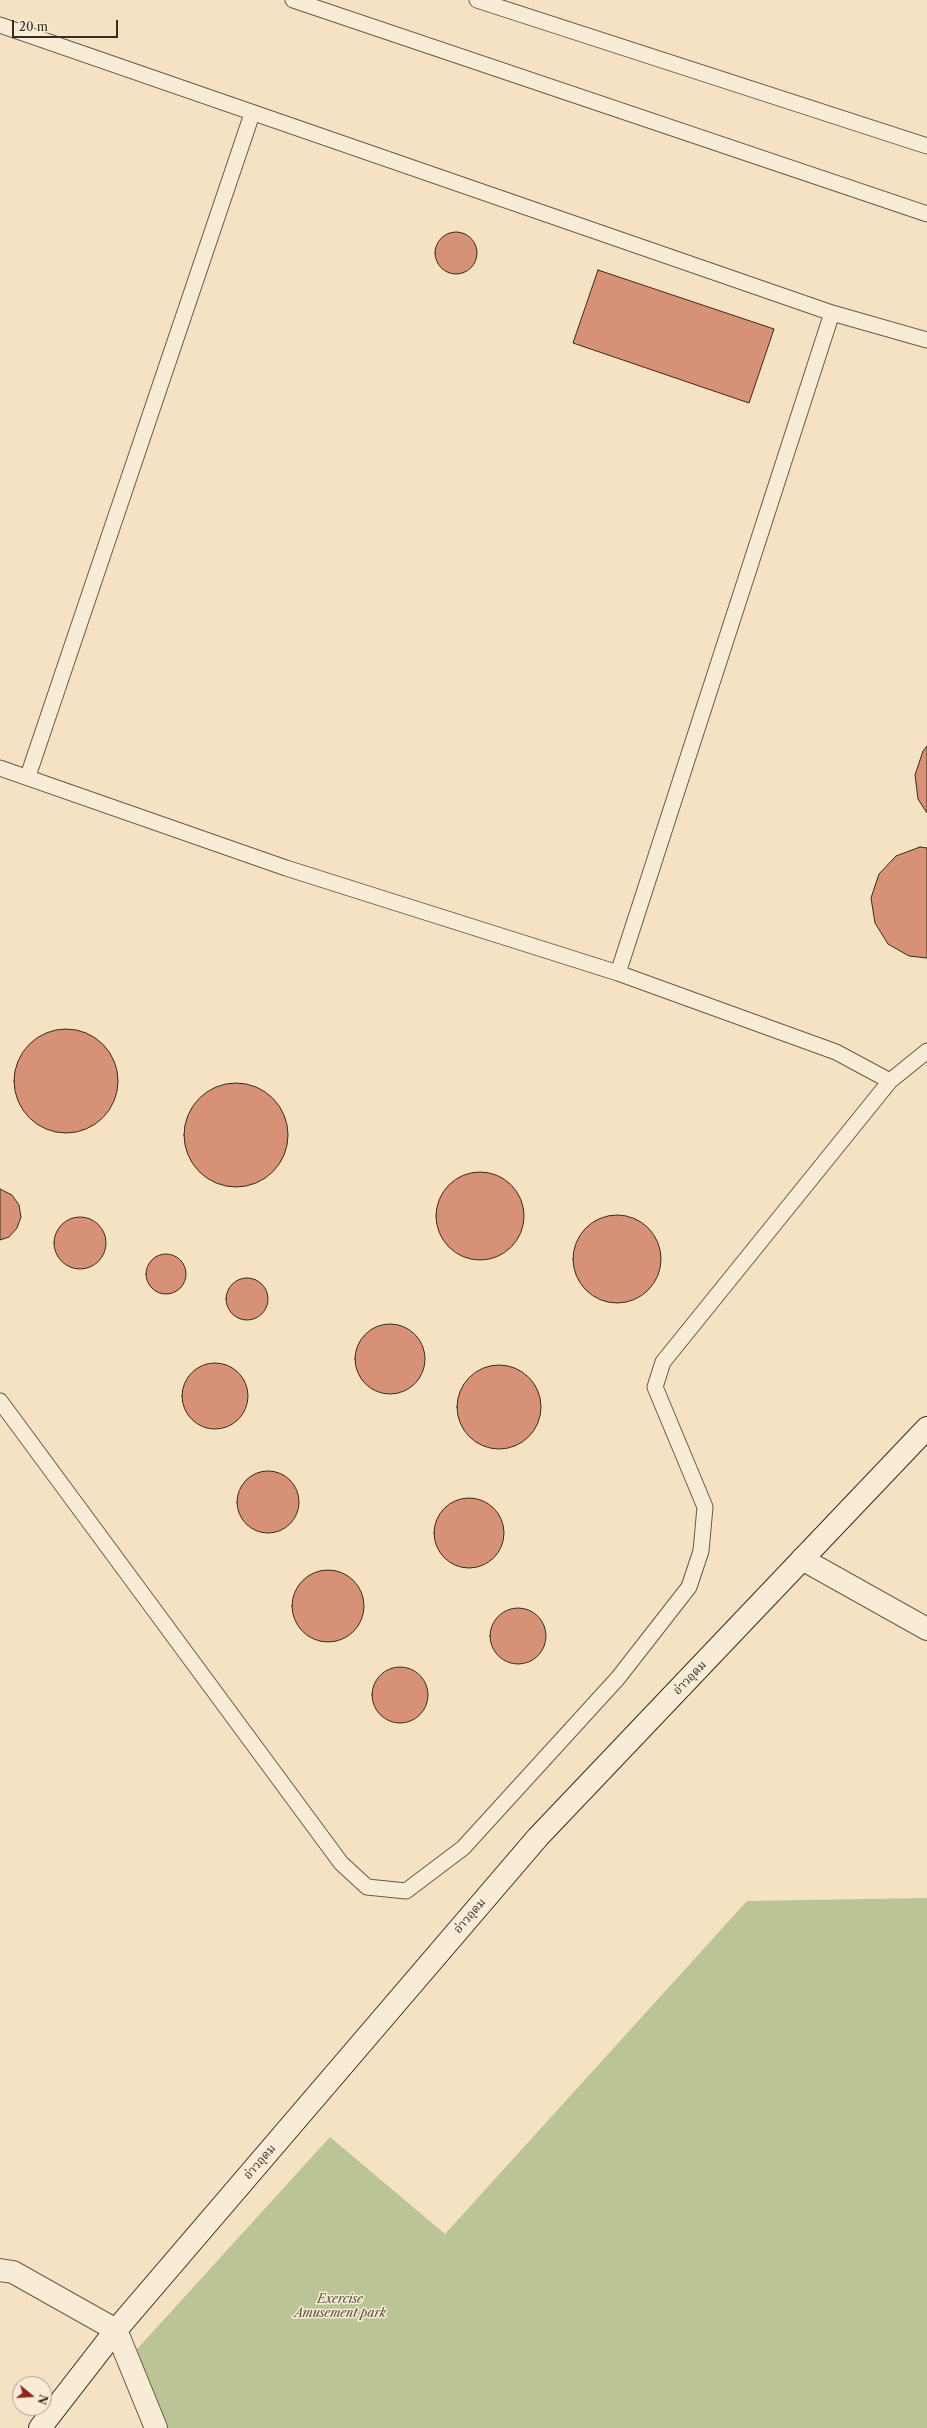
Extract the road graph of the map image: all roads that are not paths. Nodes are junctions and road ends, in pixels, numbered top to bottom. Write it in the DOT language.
graph roads {
  1 [pos="293,0"];
  2 [pos="477,0"];
  3 [pos="0,26"];
  4 [pos="252,114"];
  5 [pos="927,146"];
  6 [pos="927,214"];
  7 [pos="832,313"];
  8 [pos="927,340"];
  9 [pos="0,768"];
  10 [pos="28,776"];
  11 [pos="618,973"];
  12 [pos="927,1051"];
  13 [pos="890,1081"];
  14 [pos="0,1401"];
  15 [pos="927,1428"];
  16 [pos="802,1559"];
  17 [pos="927,1629"];
  18 [pos="0,2270"];
  19 [pos="116,2330"];
  20 [pos="40,2428"];
  21 [pos="156,2428"];
  1 -- 6 [label="lane"];
  2 -- 5 [label="lane"];
  3 -- 4 [label="lane"];
  4 -- 7 [label="lane"];
  4 -- 10 [label="lane"];
  7 -- 8 [label="lane"];
  7 -- 11 [label="lane"];
  9 -- 10 [label="lane"];
  10 -- 11 [label="lane"];
  11 -- 13 [label="lane"];
  12 -- 13 [label="lane"];
  13 -- 14 [label="lane"];
  15 -- 16 [label="street, อ่าวอุดม"];
  16 -- 17 [label="street"];
  16 -- 19 [label="street, อ่าวอุดม"];
  18 -- 19 [label="street"];
  19 -- 20 [label="street, อ่าวอุดม"];
  19 -- 21 [label="street"];
}
